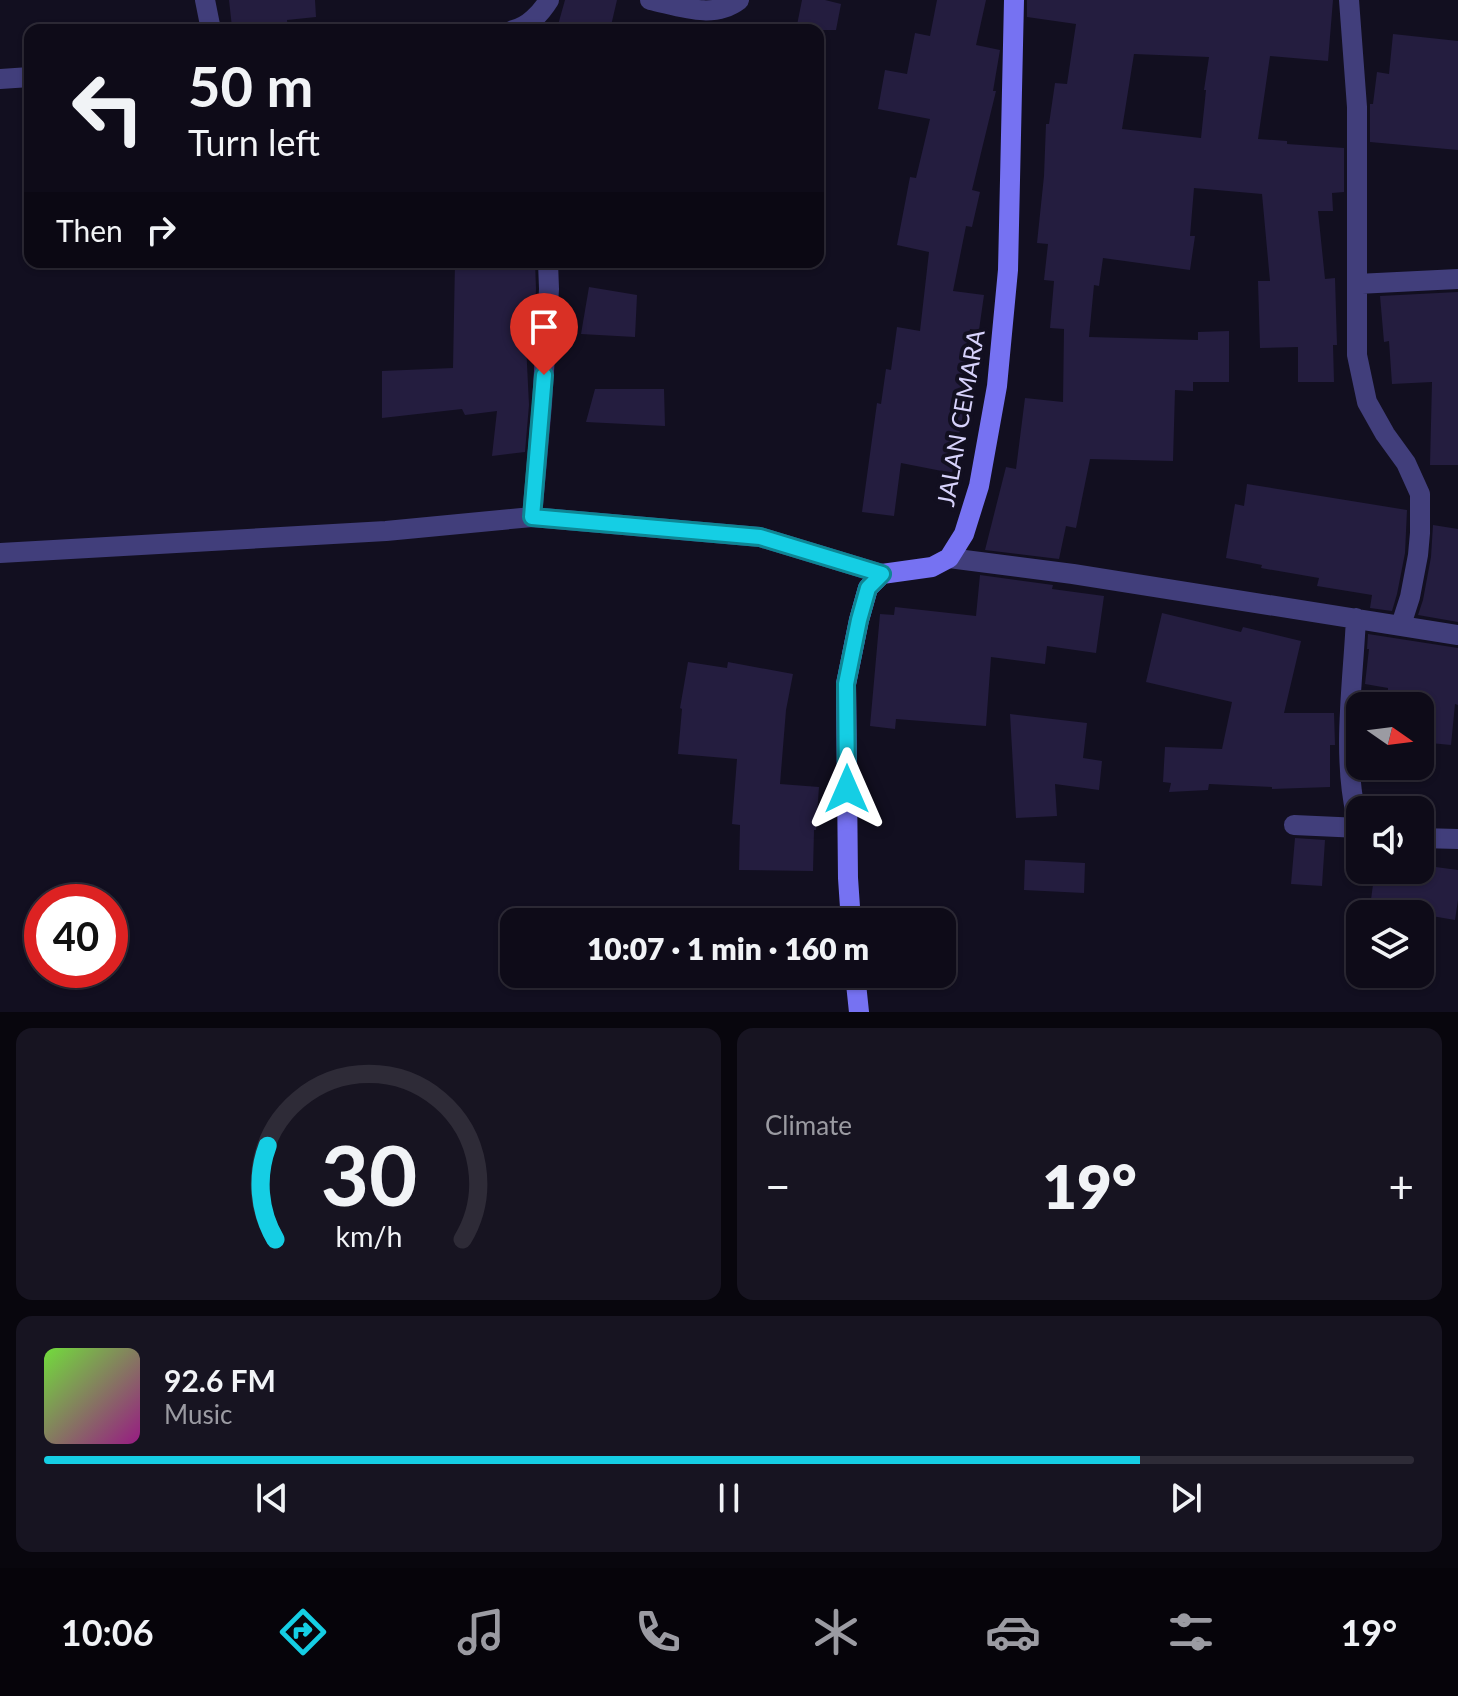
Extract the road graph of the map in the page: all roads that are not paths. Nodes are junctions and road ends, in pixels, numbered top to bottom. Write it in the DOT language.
graph roads {
  1 [pos="205,0"];
  2 [pos="549,0"];
  3 [pos="650,0"];
  4 [pos="739,0"];
  5 [pos="1014,0"];
  6 [pos="1349,0"];
  7 [pos="210,24"];
  8 [pos="525,24"];
  9 [pos="547,24"];
  10 [pos="24,77"];
  11 [pos="0,79"];
  12 [pos="548,268"];
  13 [pos="1458,279"];
  14 [pos="1357,284"];
  15 [pos="532,517"];
  16 [pos="0,553"];
  17 [pos="949,558"];
  18 [pos="882,574"];
  19 [pos="1356,618"];
  20 [pos="1401,625"];
  21 [pos="1458,635"];
  22 [pos="1353,796"];
  23 [pos="1294,825"];
  24 [pos="1346,827"];
  25 [pos="1434,838"];
  26 [pos="1458,839"];
  27 [pos="850,908"];
  28 [pos="856,988"];
  29 [pos="859,1012"];
  1 -- 7 [label="street"];
  2 -- 8 [label="street"];
  2 -- 9 [label="street"];
  3 -- 4 [label="street"];
  5 -- 17 [label="street, JALAN CEMARA"];
  6 -- 14 [label="street"];
  10 -- 11 [label="street"];
  12 -- 15 [label="street"];
  13 -- 14 [label="street"];
  14 -- 20 [label="street"];
  15 -- 16 [label="street"];
  15 -- 18 [label="street"];
  17 -- 18 [label="street"];
  17 -- 19 [label="street"];
  18 -- 27 [label="street"];
  19 -- 20 [label="street"];
  19 -- 22 [label="street"];
  20 -- 21 [label="street"];
  23 -- 24 [label="street"];
  25 -- 26 [label="street"];
  28 -- 29 [label="street"];
}
